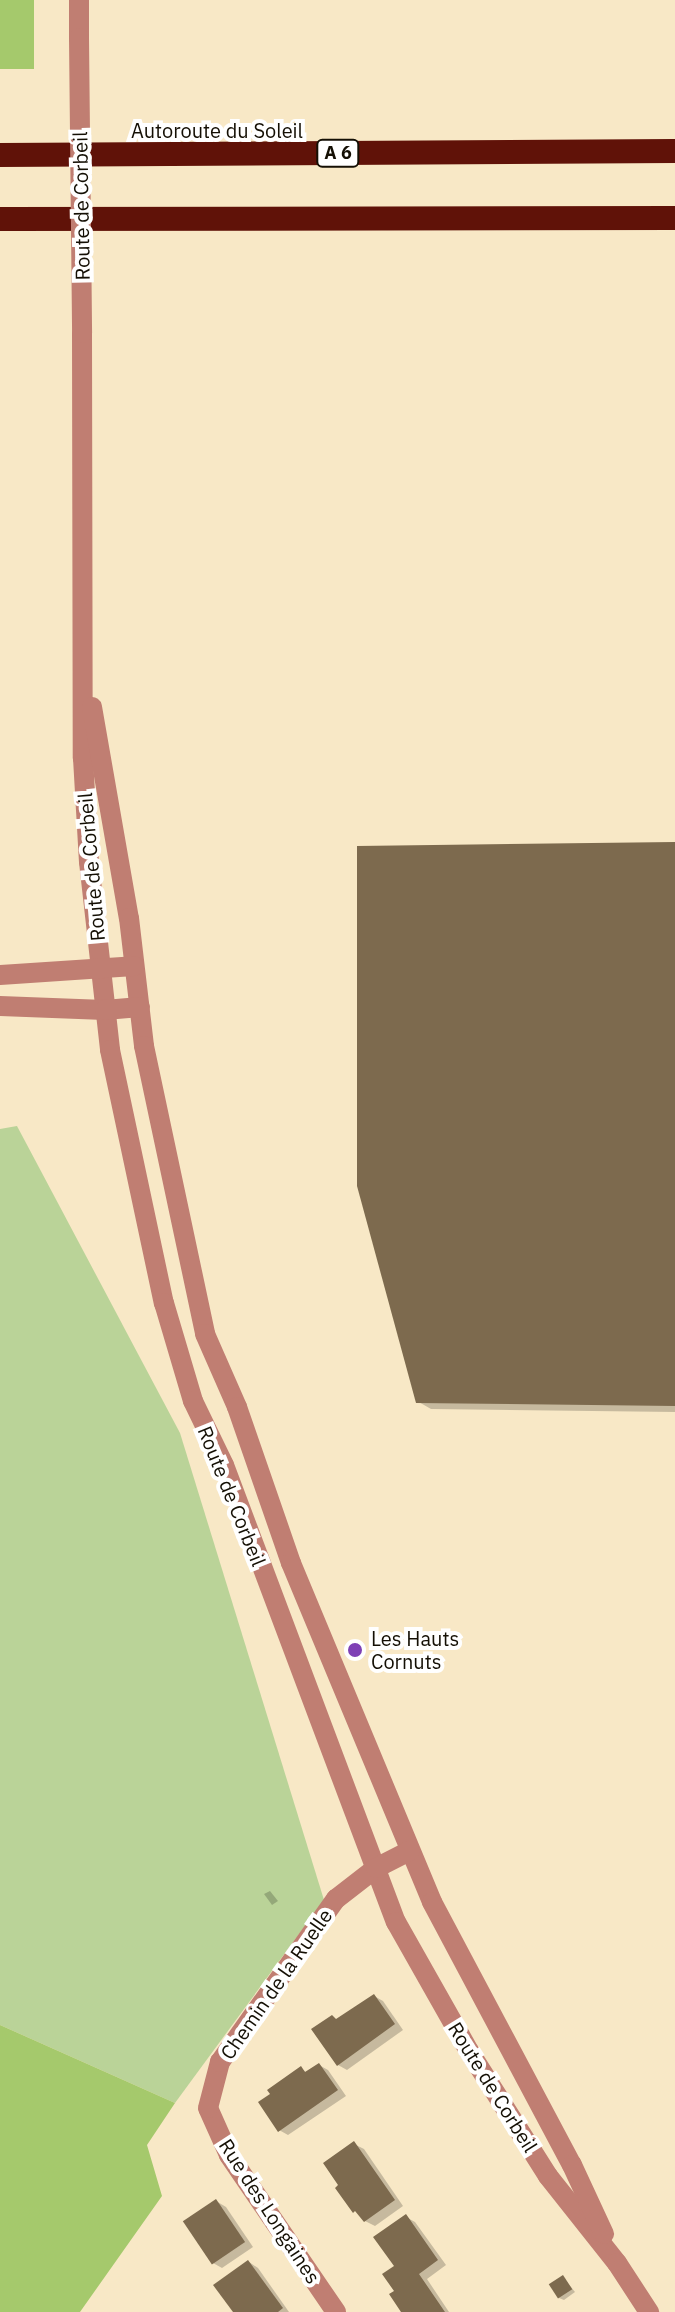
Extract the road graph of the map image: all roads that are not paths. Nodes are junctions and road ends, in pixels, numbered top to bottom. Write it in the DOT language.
graph roads {
  1 [pos="79,0"];
  2 [pos="675,151"];
  3 [pos="0,155"];
  4 [pos="675,218"];
  5 [pos="0,219"];
  6 [pos="82,652"];
  7 [pos="134,966"];
  8 [pos="100,970"];
  9 [pos="0,975"];
  10 [pos="0,1006"];
  11 [pos="140,1007"];
  12 [pos="105,1010"];
  13 [pos="410,1851"];
  14 [pos="376,1868"];
  15 [pos="208,2108"];
  16 [pos="617,2263"];
  17 [pos="336,2312"];
  18 [pos="649,2312"];
  1 -- 6 [label="street, Route de Corbeil, bridge"];
  2 -- 3 [label="highway, Autoroute du Soleil / A 6"];
  4 -- 5 [label="highway"];
  6 -- 7 [label="street, Route de Corbeil"];
  6 -- 8 [label="street, Route de Corbeil"];
  7 -- 8 [label="street"];
  7 -- 11 [label="street, Route de Corbeil"];
  8 -- 9 [label="street"];
  8 -- 12 [label="street, Route de Corbeil"];
  10 -- 12 [label="street"];
  11 -- 12 [label="street"];
  11 -- 13 [label="street, Route de Corbeil"];
  12 -- 14 [label="street, Route de Corbeil"];
  13 -- 14 [label="street, Chemin de la Ruelle"];
  13 -- 16 [label="street, Route de Corbeil"];
  14 -- 15 [label="street, Chemin de la Ruelle"];
  14 -- 16 [label="street, Route de Corbeil"];
  15 -- 17 [label="street, Rue des Longaines"];
  16 -- 18 [label="street, Route de Corbeil"];
}
